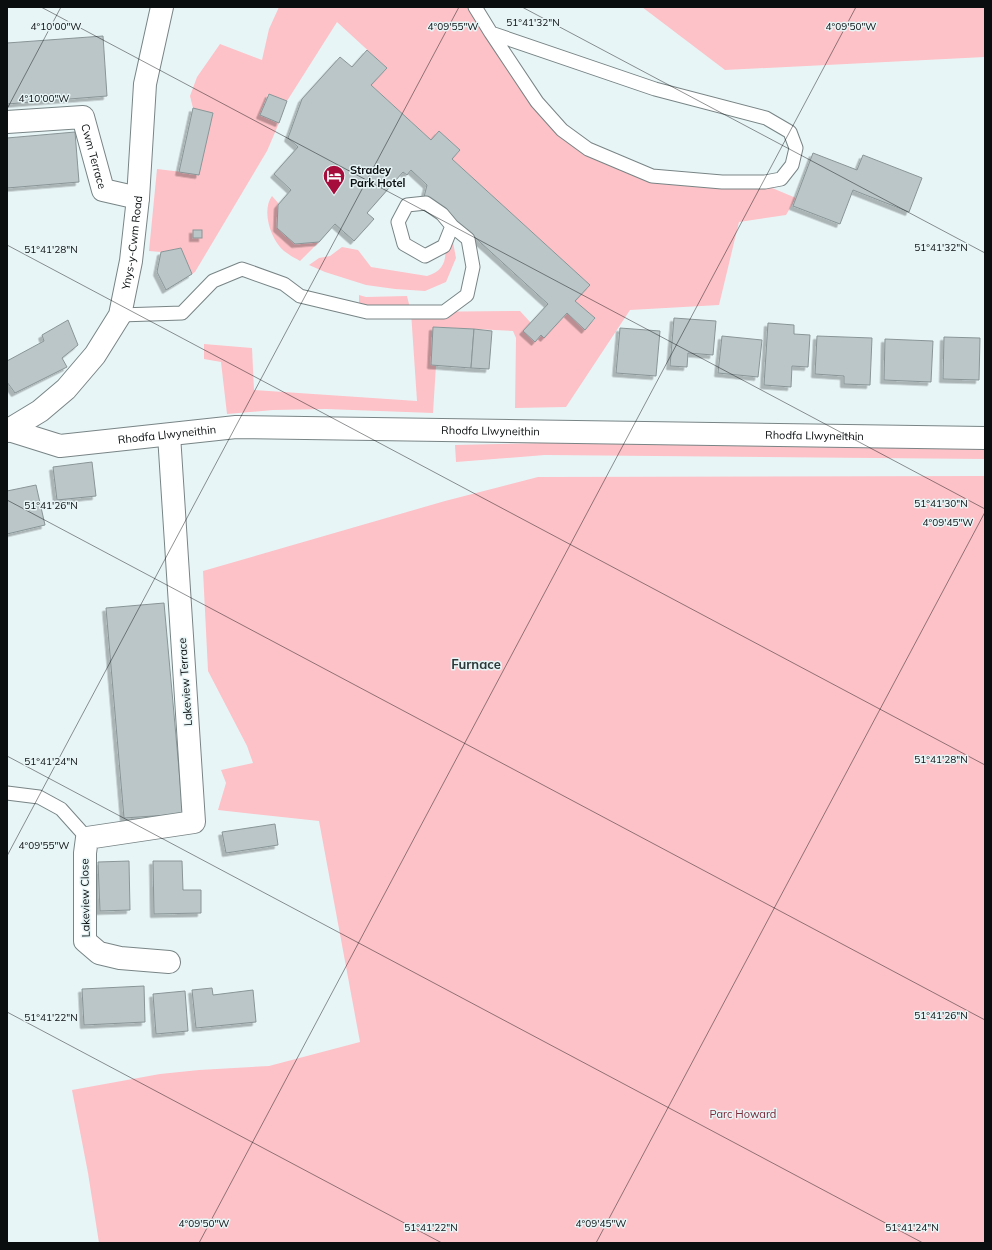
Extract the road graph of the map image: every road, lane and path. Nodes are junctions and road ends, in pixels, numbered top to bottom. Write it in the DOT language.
graph roads {
  1 [pos="162,7"];
  2 [pos="475,7"];
  3 [pos="491,33"];
  4 [pos="7,122"];
  5 [pos="138,198"];
  6 [pos="452,226"];
  7 [pos="120,315"];
  8 [pos="8,430"];
  9 [pos="169,435"];
  10 [pos="980,438"];
  11 [pos="7,793"];
  12 [pos="87,838"];
  13 [pos="169,962"];
  1 -- 5 [label="street, Ynys-y-Cwm Road"];
  2 -- 3 [label="lane"];
  3 -- 3 [label="lane"];
  4 -- 5 [label="street, Cwm Terrace"];
  5 -- 7 [label="street, Ynys-y-Cwm Road"];
  6 -- 7 [label="lane"];
  7 -- 8 [label="street, Ynys-y-Cwm Road"];
  8 -- 9 [label="street, Rhodfa Llwyneithin"];
  9 -- 10 [label="street, Rhodfa Llwyneithin"];
  9 -- 12 [label="street, Lakeview Terrace"];
  11 -- 12 [label="lane"];
  12 -- 13 [label="street, Lakeview Close"];
}
